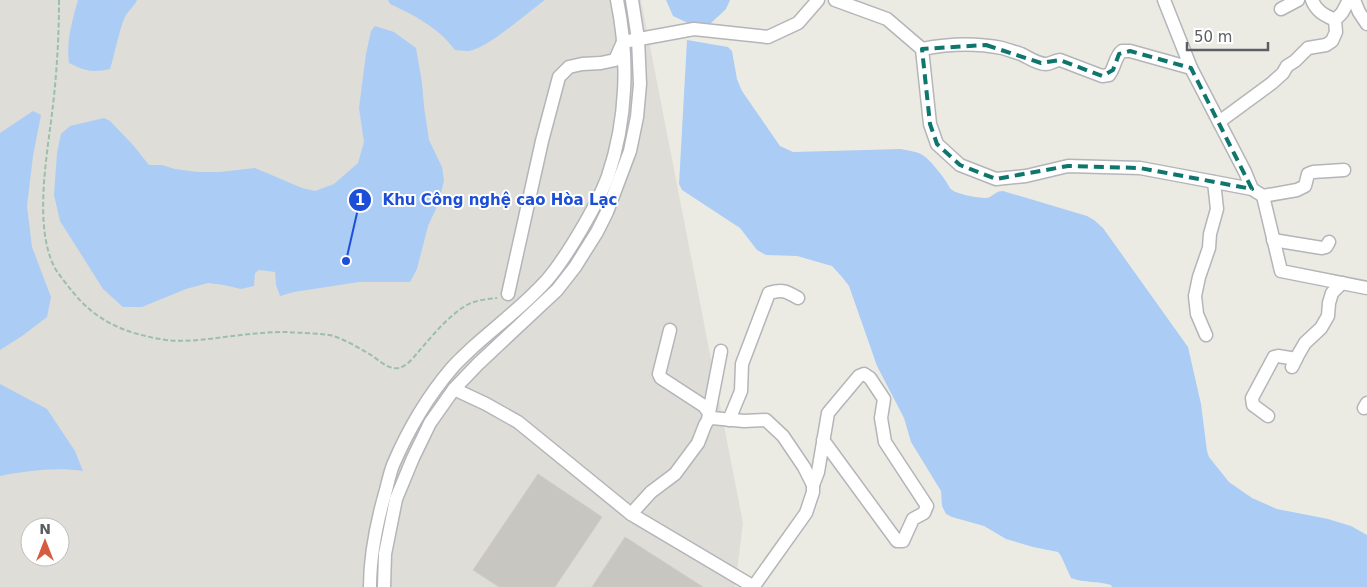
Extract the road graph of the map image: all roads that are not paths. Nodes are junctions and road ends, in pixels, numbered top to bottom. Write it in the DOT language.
graph roads {
  1 [pos="617,0"];
  2 [pos="632,0"];
  3 [pos="818,0"];
  4 [pos="835,0"];
  5 [pos="1164,0"];
  6 [pos="1298,0"];
  7 [pos="1312,0"];
  8 [pos="1349,0"];
  9 [pos="1354,0"];
  10 [pos="1282,9"];
  11 [pos="1335,20"];
  12 [pos="1367,24"];
  13 [pos="638,39"];
  14 [pos="623,42"];
  15 [pos="922,49"];
  16 [pos="1191,68"];
  17 [pos="1219,122"];
  18 [pos="1344,170"];
  19 [pos="1214,182"];
  20 [pos="1252,189"];
  21 [pos="1263,196"];
  22 [pos="1274,240"];
  23 [pos="1329,242"];
  24 [pos="1342,283"];
  25 [pos="1367,288"];
  26 [pos="508,294"];
  27 [pos="798,298"];
  28 [pos="670,330"];
  29 [pos="1206,335"];
  30 [pos="721,350"];
  31 [pos="454,389"];
  32 [pos="709,416"];
  33 [pos="1268,416"];
  34 [pos="728,420"];
  35 [pos="823,440"];
  36 [pos="812,485"];
  37 [pos="631,514"];
  38 [pos="370,587"];
  39 [pos="384,587"];
  40 [pos="754,587"];
  1 -- 14 [label="street"];
  2 -- 13 [label="street"];
  3 -- 13 [label="street"];
  4 -- 15 [label="street"];
  5 -- 16 [label="street"];
  6 -- 10 [label="street"];
  7 -- 11 [label="street"];
  8 -- 11 [label="street"];
  9 -- 12 [label="street"];
  11 -- 17 [label="street"];
  13 -- 14 [label="street"];
  13 -- 31 [label="street"];
  14 -- 26 [label="street"];
  14 -- 38 [label="street"];
  15 -- 16 [label="street"];
  15 -- 19 [label="street"];
  16 -- 17 [label="street"];
  17 -- 20 [label="street"];
  18 -- 21 [label="street"];
  19 -- 20 [label="street"];
  19 -- 29 [label="street"];
  20 -- 21 [label="street"];
  21 -- 22 [label="street"];
  22 -- 23 [label="street"];
  22 -- 24 [label="street"];
  24 -- 25 [label="street"];
  24 -- 33 [label="street"];
  27 -- 34 [label="street"];
  28 -- 32 [label="street"];
  30 -- 32 [label="street"];
  31 -- 37 [label="street"];
  31 -- 39 [label="street"];
  32 -- 34 [label="street"];
  32 -- 37 [label="street"];
  34 -- 36 [label="street"];
  35 -- 35 [label="street"];
  35 -- 36 [label="street"];
  36 -- 40 [label="street"];
  37 -- 40 [label="street"];
}
